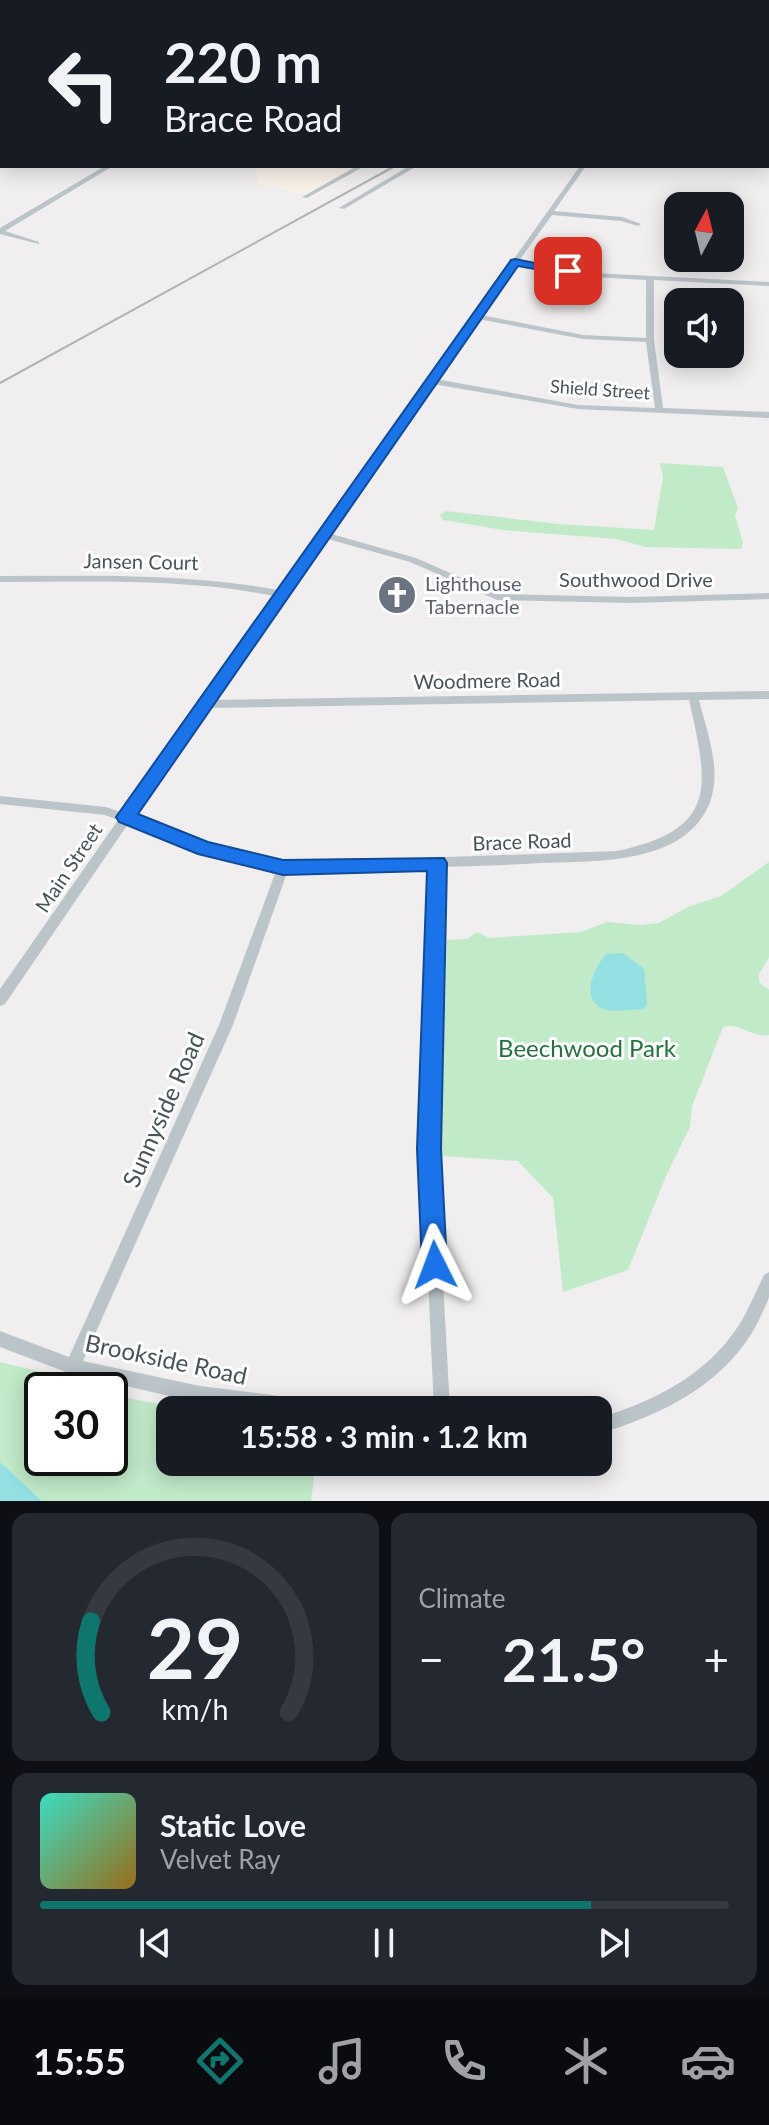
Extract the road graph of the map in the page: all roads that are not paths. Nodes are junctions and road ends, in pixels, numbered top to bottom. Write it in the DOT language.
graph roads {
  1 [pos="107,168"];
  2 [pos="358,168"];
  3 [pos="411,168"];
  4 [pos="582,168"];
  5 [pos="305,197"];
  6 [pos="342,208"];
  7 [pos="550,213"];
  8 [pos="638,224"];
  9 [pos="0,232"];
  10 [pos="37,243"];
  11 [pos="515,262"];
  12 [pos="650,280"];
  13 [pos="769,284"];
  14 [pos="477,317"];
  15 [pos="650,340"];
  16 [pos="431,381"];
  17 [pos="659,410"];
  18 [pos="769,415"];
  19 [pos="322,534"];
  20 [pos="0,579"];
  21 [pos="281,594"];
  22 [pos="769,596"];
  23 [pos="693,695"];
  24 [pos="769,695"];
  25 [pos="206,704"];
  26 [pos="0,800"];
  27 [pos="126,817"];
  28 [pos="437,863"];
  29 [pos="283,868"];
  30 [pos="0,1000"];
  31 [pos="769,1280"];
  32 [pos="0,1339"];
  33 [pos="73,1366"];
  34 [pos="217,1396"];
  35 [pos="441,1396"];
  36 [pos="612,1421"];
  1 -- 9 [label="street"];
  2 -- 5 [label="street"];
  3 -- 6 [label="street"];
  4 -- 7 [label="street, Main Street"];
  7 -- 8 [label="street"];
  7 -- 11 [label="street, Main Street"];
  9 -- 10 [label="street"];
  11 -- 12 [label="street"];
  11 -- 14 [label="street, Main Street"];
  12 -- 13 [label="street"];
  12 -- 15 [label="street"];
  14 -- 15 [label="street"];
  14 -- 16 [label="street, Main Street"];
  15 -- 17 [label="street"];
  16 -- 17 [label="street, Shield Street"];
  16 -- 19 [label="street, Main Street"];
  17 -- 18 [label="street, Shield Street"];
  19 -- 21 [label="street, Main Street"];
  19 -- 22 [label="street, Southwood Drive"];
  20 -- 21 [label="street, Jansen Court"];
  21 -- 25 [label="street, Main Street"];
  23 -- 24 [label="street, Woodmere Road"];
  23 -- 25 [label="street, Woodmere Road"];
  23 -- 28 [label="street, Brace Road"];
  25 -- 27 [label="street, Main Street"];
  26 -- 27 [label="street, Brace Road"];
  27 -- 29 [label="street, Brace Road"];
  27 -- 30 [label="street, Main Street"];
  28 -- 29 [label="street, Brace Road"];
  28 -- 35 [label="street"];
  29 -- 33 [label="street, Sunnyside Road"];
  31 -- 36 [label="street"];
  32 -- 33 [label="street, Brookside Road"];
  33 -- 34 [label="street, Brookside Road"];
}
